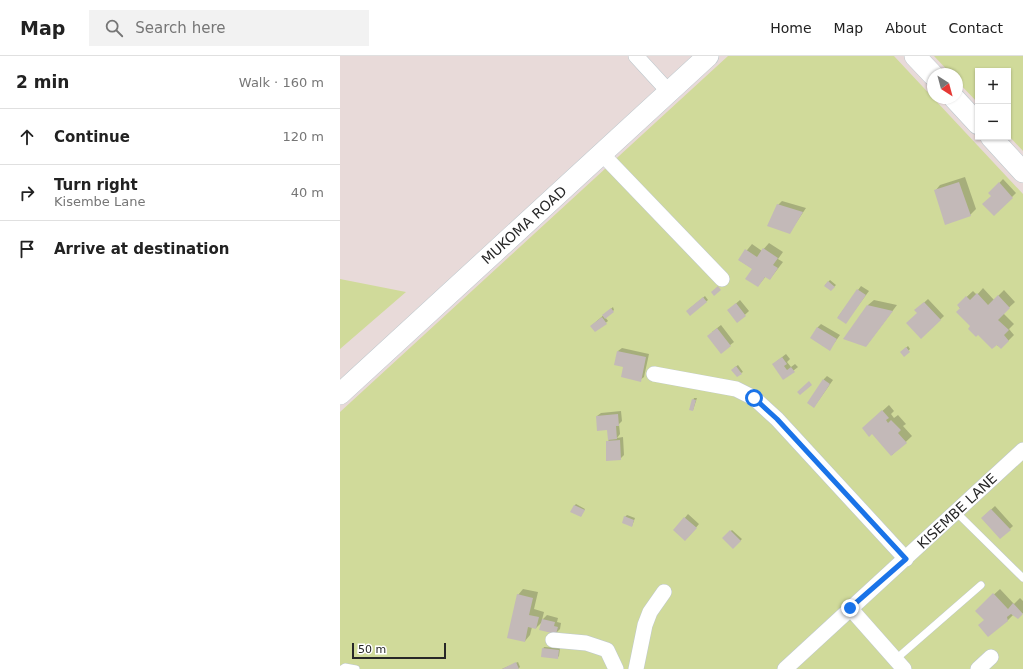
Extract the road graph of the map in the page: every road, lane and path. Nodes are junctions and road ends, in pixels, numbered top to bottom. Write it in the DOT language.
graph roads {
  1 [pos="636,56"];
  2 [pos="708,56"];
  3 [pos="915,56"];
  4 [pos="927,69"];
  5 [pos="669,92"];
  6 [pos="960,104"];
  7 [pos="975,121"];
  8 [pos="993,140"];
  9 [pos="602,154"];
  10 [pos="1023,172"];
  11 [pos="722,279"];
  12 [pos="654,374"];
  13 [pos="340,394"];
  14 [pos="1023,450"];
  15 [pos="956,512"];
  16 [pos="906,559"];
  17 [pos="1023,578"];
  18 [pos="981,585"];
  19 [pos="664,592"];
  20 [pos="850,608"];
  21 [pos="553,640"];
  22 [pos="991,657"];
  23 [pos="900,664"];
  24 [pos="342,669"];
  25 [pos="356,669"];
  26 [pos="616,669"];
  27 [pos="636,669"];
  28 [pos="784,669"];
  29 [pos="978,669"];
  1 -- 5 [label="street"];
  2 -- 5 [label="street, MUKOMA ROAD"];
  3 -- 4 [label="street"];
  5 -- 9 [label="street, MUKOMA ROAD"];
  6 -- 7 [label="street"];
  8 -- 10 [label="street"];
  9 -- 11 [label="street"];
  9 -- 13 [label="street, MUKOMA ROAD"];
  12 -- 16 [label="street"];
  14 -- 15 [label="street, KISEMBE LANE"];
  15 -- 16 [label="street, KISEMBE LANE"];
  15 -- 17 [label="lane"];
  16 -- 20 [label="street, KISEMBE LANE"];
  18 -- 23 [label="lane"];
  19 -- 27 [label="street"];
  20 -- 23 [label="street"];
  20 -- 28 [label="street, KISEMBE LANE"];
  21 -- 26 [label="street"];
  22 -- 29 [label="street"];
  24 -- 25 [label="lane"];
}
